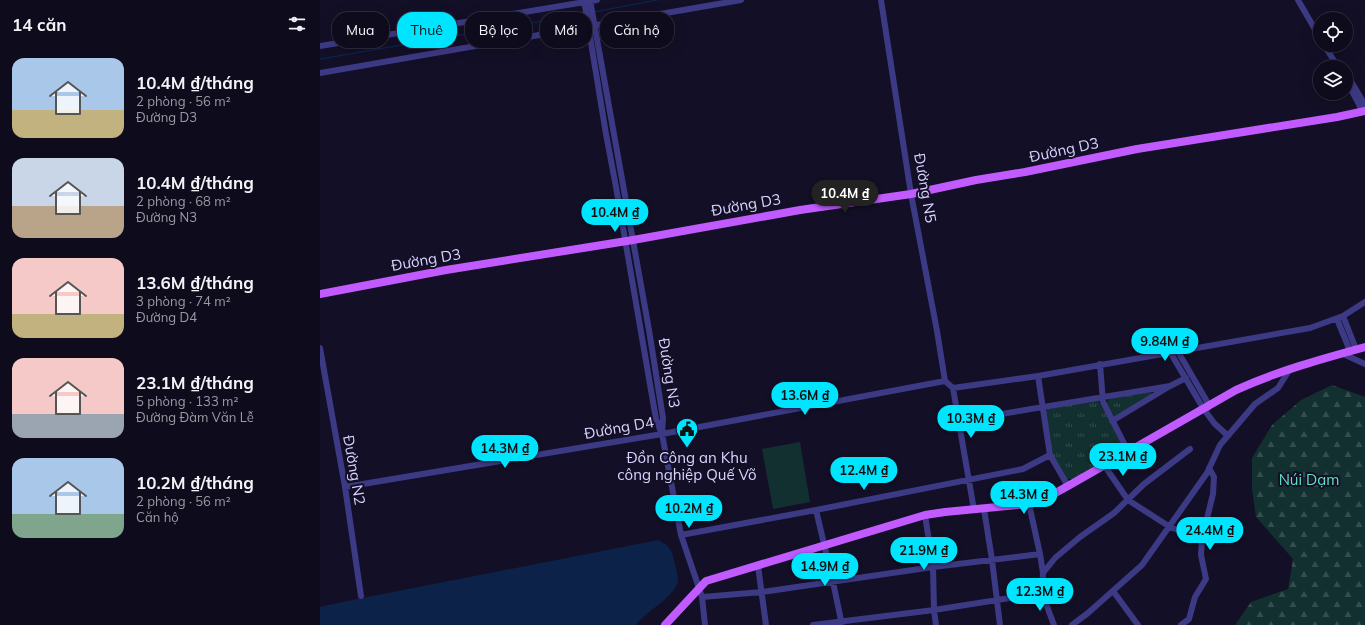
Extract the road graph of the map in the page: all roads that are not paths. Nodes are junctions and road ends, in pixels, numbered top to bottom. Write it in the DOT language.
graph roads {
  1 [pos="597,0"];
  2 [pos="742,0"];
  3 [pos="881,0"];
  4 [pos="1298,0"];
  5 [pos="1302,0"];
  6 [pos="587,2"];
  7 [pos="589,12"];
  8 [pos="1313,18"];
  9 [pos="592,24"];
  10 [pos="1313,26"];
  11 [pos="592,29"];
  12 [pos="592,31"];
  13 [pos="540,33"];
  14 [pos="320,46"];
  15 [pos="320,73"];
  16 [pos="1353,87"];
  17 [pos="1353,92"];
  18 [pos="1364,110"];
  19 [pos="614,133"];
  20 [pos="606,134"];
  21 [pos="912,194"];
  22 [pos="629,240"];
  23 [pos="320,294"];
  24 [pos="1365,302"];
  25 [pos="1340,318"];
  26 [pos="1365,346"];
  27 [pos="320,348"];
  28 [pos="1353,350"];
  29 [pos="1173,351"];
  30 [pos="1341,354"];
  31 [pos="1100,364"];
  32 [pos="1365,364"];
  33 [pos="1291,368"];
  34 [pos="1038,376"];
  35 [pos="1186,378"];
  36 [pos="945,381"];
  37 [pos="1170,386"];
  38 [pos="953,388"];
  39 [pos="1103,398"];
  40 [pos="1042,406"];
  41 [pos="1206,409"];
  42 [pos="959,421"];
  43 [pos="1112,421"];
  44 [pos="662,434"];
  45 [pos="1228,436"];
  46 [pos="1190,449"];
  47 [pos="1128,452"];
  48 [pos="1050,455"];
  49 [pos="1104,465"];
  50 [pos="1209,468"];
  51 [pos="969,479"];
  52 [pos="1068,486"];
  53 [pos="345,487"];
  54 [pos="1128,500"];
  55 [pos="1029,504"];
  56 [pos="984,509"];
  57 [pos="816,510"];
  58 [pos="974,510"];
  59 [pos="925,515"];
  60 [pos="1170,527"];
  61 [pos="681,535"];
  62 [pos="1202,539"];
  63 [pos="825,546"];
  64 [pos="1040,554"];
  65 [pos="992,560"];
  66 [pos="758,566"];
  67 [pos="933,567"];
  68 [pos="1043,573"];
  69 [pos="833,582"];
  70 [pos="699,588"];
  71 [pos="1113,591"];
  72 [pos="762,592"];
  73 [pos="1042,593"];
  74 [pos="361,596"];
  75 [pos="702,597"];
  76 [pos="997,600"];
  77 [pos="934,610"];
  78 [pos="842,623"];
  79 [pos="665,625"];
  80 [pos="705,625"];
  81 [pos="766,625"];
  82 [pos="813,625"];
  83 [pos="936,625"];
  84 [pos="1000,625"];
  85 [pos="1054,625"];
  86 [pos="1072,625"];
  87 [pos="1138,625"];
  88 [pos="1181,625"];
  1 -- 6 [label="street"];
  2 -- 9 [label="street"];
  3 -- 21 [label="street, Đường N5"];
  4 -- 10 [label="street"];
  5 -- 8 [label="street"];
  6 -- 7 [label="street, Đường N3"];
  6 -- 14 [label="street"];
  11 -- 19 [label="street, Đường N3"];
  12 -- 20 [label="street, Đường N3"];
  13 -- 15 [label="street"];
  16 -- 18 [label="street"];
  17 -- 18 [label="street"];
  18 -- 21 [label="main road, Đường D3"];
  19 -- 20 [label="street"];
  19 -- 22 [label="street, Đường N3"];
  20 -- 22 [label="street, Đường N3"];
  21 -- 22 [label="main road, Đường D3"];
  21 -- 36 [label="street, Đường N5"];
  22 -- 23 [label="main road, Đường D3"];
  22 -- 44 [label="street, Đường N3"];
  24 -- 25 [label="street"];
  25 -- 28 [label="street"];
  25 -- 29 [label="street"];
  26 -- 28 [label="main road"];
  27 -- 53 [label="street, Đường N2"];
  28 -- 30 [label="main road"];
  29 -- 31 [label="street"];
  29 -- 35 [label="street"];
  29 -- 41 [label="street"];
  30 -- 32 [label="street"];
  30 -- 33 [label="main road"];
  31 -- 34 [label="street"];
  31 -- 39 [label="street"];
  33 -- 41 [label="main road"];
  33 -- 45 [label="street"];
  34 -- 38 [label="street"];
  34 -- 40 [label="street"];
  35 -- 37 [label="street"];
  35 -- 41 [label="street"];
  36 -- 38 [label="street"];
  36 -- 44 [label="street, Đường D4"];
  37 -- 39 [label="street"];
  37 -- 43 [label="street"];
  38 -- 42 [label="street"];
  39 -- 40 [label="street"];
  39 -- 43 [label="street"];
  40 -- 42 [label="street"];
  40 -- 48 [label="street"];
  41 -- 45 [label="street"];
  41 -- 47 [label="main road"];
  42 -- 51 [label="street"];
  43 -- 47 [label="street"];
  44 -- 53 [label="street, Đường D4"];
  44 -- 61 [label="street, Đường N3"];
  45 -- 50 [label="street"];
  46 -- 54 [label="street"];
  47 -- 49 [label="main road"];
  48 -- 51 [label="street"];
  48 -- 52 [label="street"];
  49 -- 52 [label="main road"];
  49 -- 54 [label="street"];
  50 -- 60 [label="street"];
  50 -- 62 [label="street"];
  51 -- 57 [label="street"];
  51 -- 58 [label="street"];
  52 -- 55 [label="main road"];
  53 -- 74 [label="street, Đường N2"];
  54 -- 60 [label="street"];
  54 -- 68 [label="street"];
  55 -- 56 [label="main road"];
  55 -- 64 [label="street"];
  56 -- 58 [label="main road"];
  56 -- 65 [label="street"];
  57 -- 61 [label="street"];
  57 -- 63 [label="street"];
  58 -- 59 [label="main road"];
  59 -- 63 [label="main road"];
  59 -- 67 [label="street"];
  60 -- 62 [label="street"];
  60 -- 71 [label="street"];
  61 -- 70 [label="street, Đường N3"];
  62 -- 88 [label="street"];
  63 -- 66 [label="main road"];
  63 -- 69 [label="street"];
  64 -- 65 [label="street"];
  64 -- 68 [label="street"];
  65 -- 67 [label="street"];
  65 -- 76 [label="street"];
  66 -- 70 [label="main road"];
  66 -- 72 [label="street"];
  67 -- 69 [label="street"];
  67 -- 77 [label="street"];
  68 -- 73 [label="street"];
  69 -- 72 [label="street"];
  69 -- 78 [label="street"];
  70 -- 75 [label="street, Đường N3"];
  70 -- 79 [label="main road"];
  71 -- 86 [label="street"];
  71 -- 87 [label="street"];
  72 -- 75 [label="street"];
  72 -- 81 [label="street"];
  73 -- 76 [label="street"];
  73 -- 85 [label="street"];
  75 -- 80 [label="street, Đường N3"];
  76 -- 77 [label="street"];
  76 -- 84 [label="street"];
  77 -- 78 [label="street"];
  77 -- 83 [label="street"];
  78 -- 82 [label="street"];
}
